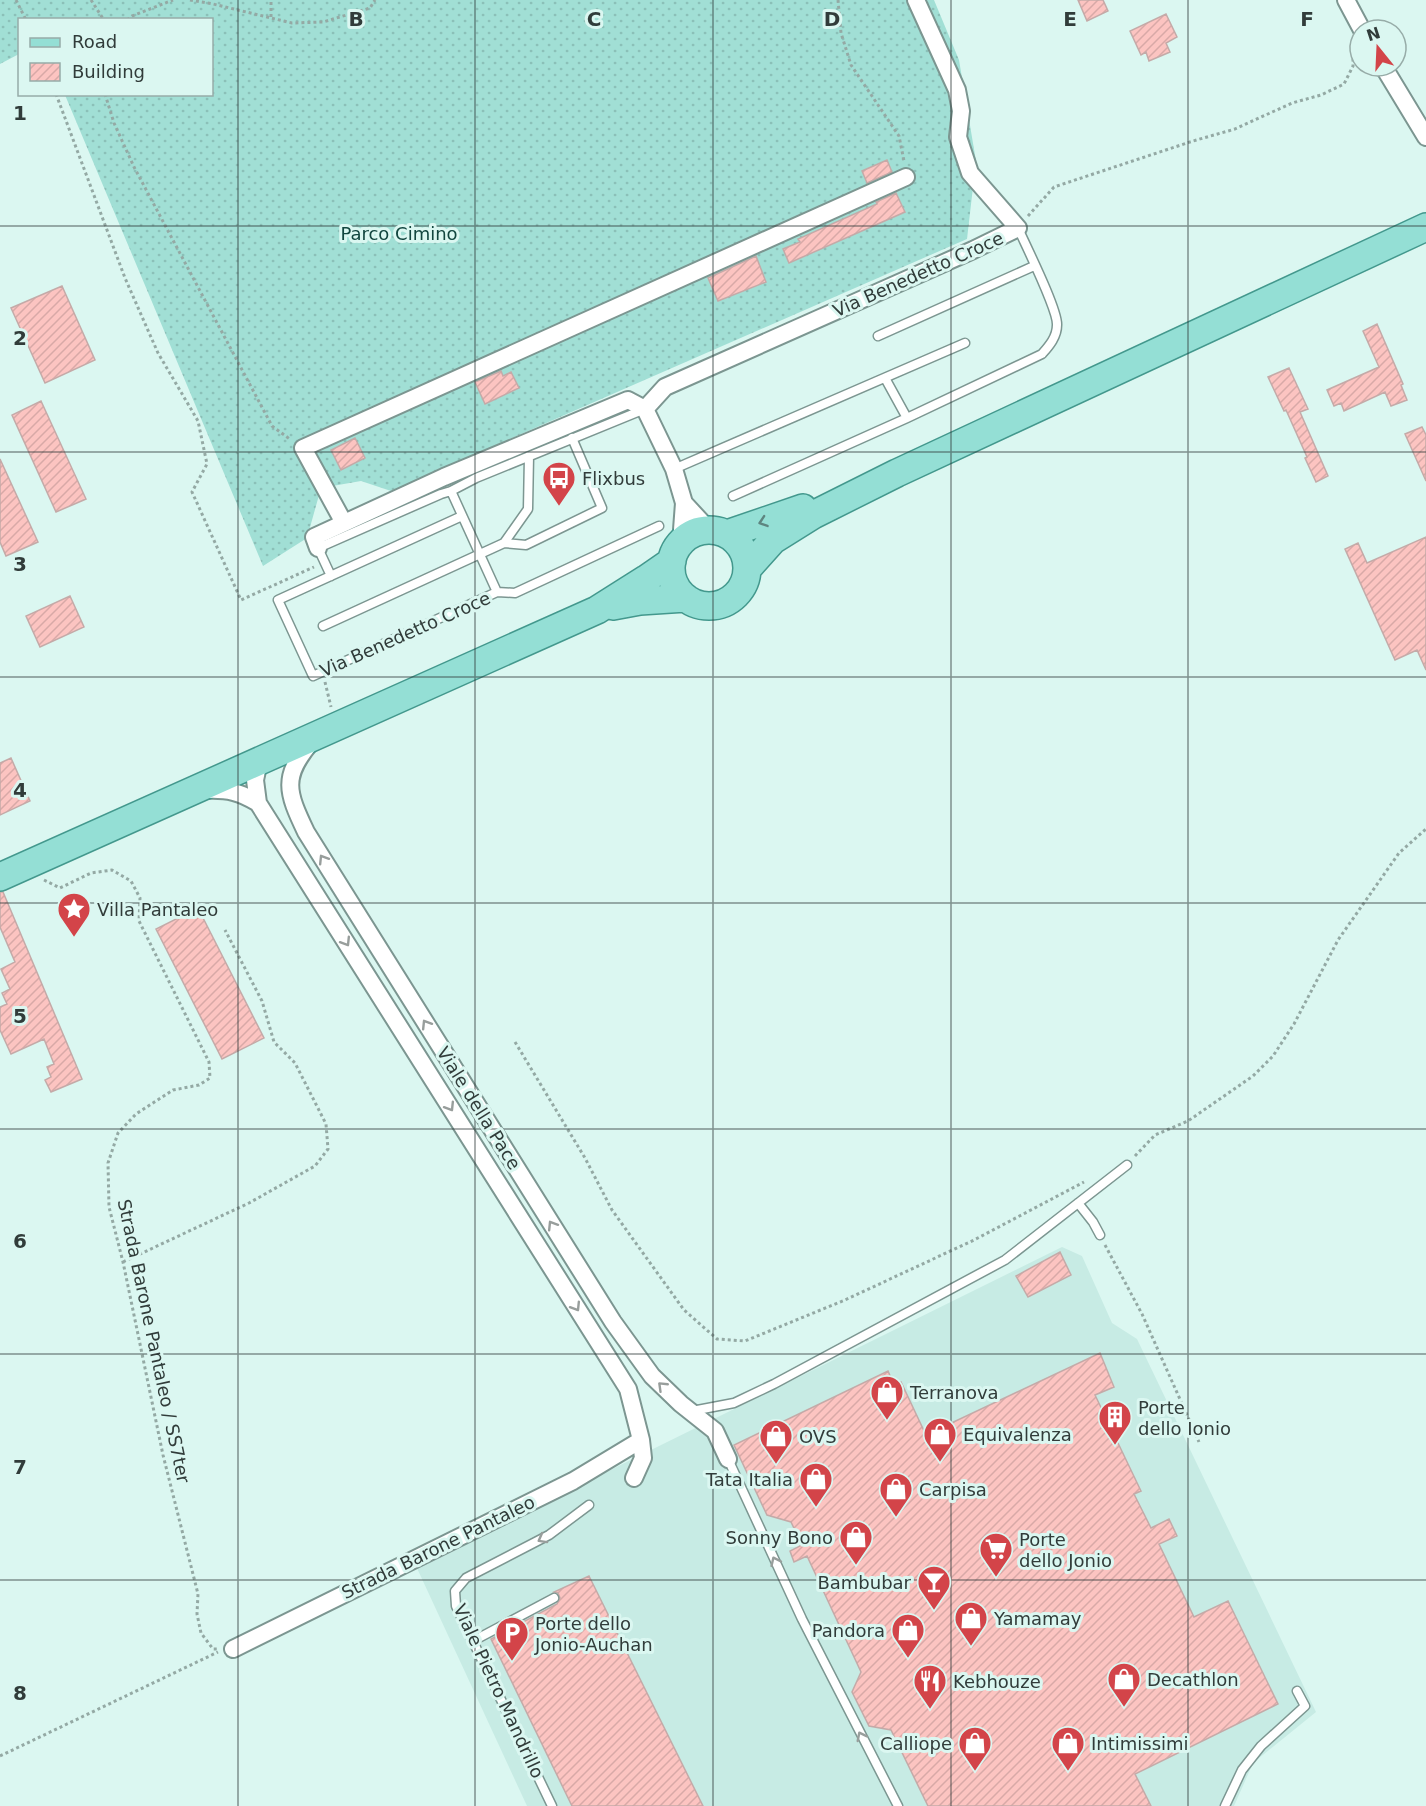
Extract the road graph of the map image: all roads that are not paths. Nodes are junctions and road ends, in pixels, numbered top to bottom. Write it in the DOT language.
graph roads {
  1 [pos="916,0"];
  2 [pos="1346,0"];
  3 [pos="1356,18"];
  4 [pos="1390,78"];
  5 [pos="1426,137"];
  6 [pos="906,177"];
  7 [pos="1426,227"];
  8 [pos="1018,228"];
  9 [pos="1034,266"];
  10 [pos="879,336"];
  11 [pos="965,343"];
  12 [pos="885,378"];
  13 [pos="645,409"];
  14 [pos="907,418"];
  15 [pos="572,438"];
  16 [pos="530,456"];
  17 [pos="674,469"];
  18 [pos="897,474"];
  19 [pos="451,491"];
  20 [pos="733,496"];
  21 [pos="684,504"];
  22 [pos="462,516"];
  23 [pos="344,523"];
  24 [pos="659,526"];
  25 [pos="718,532"];
  26 [pos="504,543"];
  27 [pos="676,552"];
  28 [pos="321,555"];
  29 [pos="480,555"];
  30 [pos="748,568"];
  31 [pos="331,576"];
  32 [pos="497,592"];
  33 [pos="686,598"];
  34 [pos="597,610"];
  35 [pos="323,626"];
  36 [pos="326,732"];
  37 [pos="259,761"];
  38 [pos="193,791"];
  39 [pos="258,803"];
  40 [pos="0,878"];
  41 [pos="1126,1162"];
  42 [pos="1078,1203"];
  43 [pos="1100,1236"];
  44 [pos="690,1412"];
  45 [pos="641,1440"];
  46 [pos="728,1459"];
  47 [pos="634,1478"];
  48 [pos="589,1505"];
  49 [pos="554,1598"];
  50 [pos="472,1641"];
  51 [pos="228,1649"];
  52 [pos="1297,1691"];
  53 [pos="552,1806"];
  54 [pos="898,1806"];
  55 [pos="1225,1806"];
  1 -- 8 [label="street"];
  2 -- 3 [label="street"];
  4 -- 5 [label="street"];
  6 -- 23 [label="street"];
  7 -- 18 [label="main road"];
  8 -- 9 [label="lane"];
  8 -- 13 [label="street, Via Benedetto Croce"];
  9 -- 10 [label="lane"];
  9 -- 14 [label="lane"];
  11 -- 12 [label="lane"];
  12 -- 14 [label="lane"];
  12 -- 17 [label="lane"];
  13 -- 15 [label="lane"];
  13 -- 17 [label="street"];
  13 -- 23 [label="street"];
  14 -- 20 [label="lane"];
  15 -- 16 [label="lane"];
  15 -- 26 [label="lane"];
  16 -- 19 [label="lane"];
  16 -- 26 [label="lane"];
  17 -- 21 [label="street"];
  18 -- 25 [label="main road, one-way"];
  18 -- 30 [label="main road"];
  19 -- 22 [label="lane"];
  19 -- 28 [label="lane"];
  21 -- 25 [label="street"];
  21 -- 27 [label="street"];
  22 -- 29 [label="lane"];
  22 -- 31 [label="lane, Via Benedetto Croce"];
  23 -- 28 [label="street"];
  24 -- 32 [label="lane, Via Benedetto Croce"];
  25 -- 27 [label="main road"];
  25 -- 30 [label="main road"];
  26 -- 29 [label="lane"];
  27 -- 33 [label="main road"];
  27 -- 34 [label="main road"];
  28 -- 31 [label="lane"];
  29 -- 32 [label="lane"];
  29 -- 35 [label="lane"];
  30 -- 33 [label="main road"];
  31 -- 32 [label="lane, Via Benedetto Croce"];
  33 -- 34 [label="main road"];
  34 -- 36 [label="main road"];
  36 -- 37 [label="main road"];
  44 -- 36 [label="street, Viale della Pace, one-way"];
  37 -- 38 [label="main road"];
  37 -- 39 [label="street"];
  38 -- 39 [label="street"];
  38 -- 40 [label="main road"];
  39 -- 45 [label="street, Viale della Pace, one-way"];
  41 -- 42 [label="lane"];
  42 -- 43 [label="lane"];
  42 -- 44 [label="lane"];
  44 -- 46 [label="street, Viale della Pace"];
  45 -- 47 [label="street, Viale della Pace"];
  45 -- 51 [label="street, Strada Barone Pantaleo"];
  54 -- 46 [label="lane, one-way"];
  48 -- 50 [label="lane, Viale Pietro Mandrillo, one-way"];
  49 -- 50 [label="lane"];
  50 -- 53 [label="lane, Viale Pietro Mandrillo"];
  52 -- 55 [label="lane"];
}
